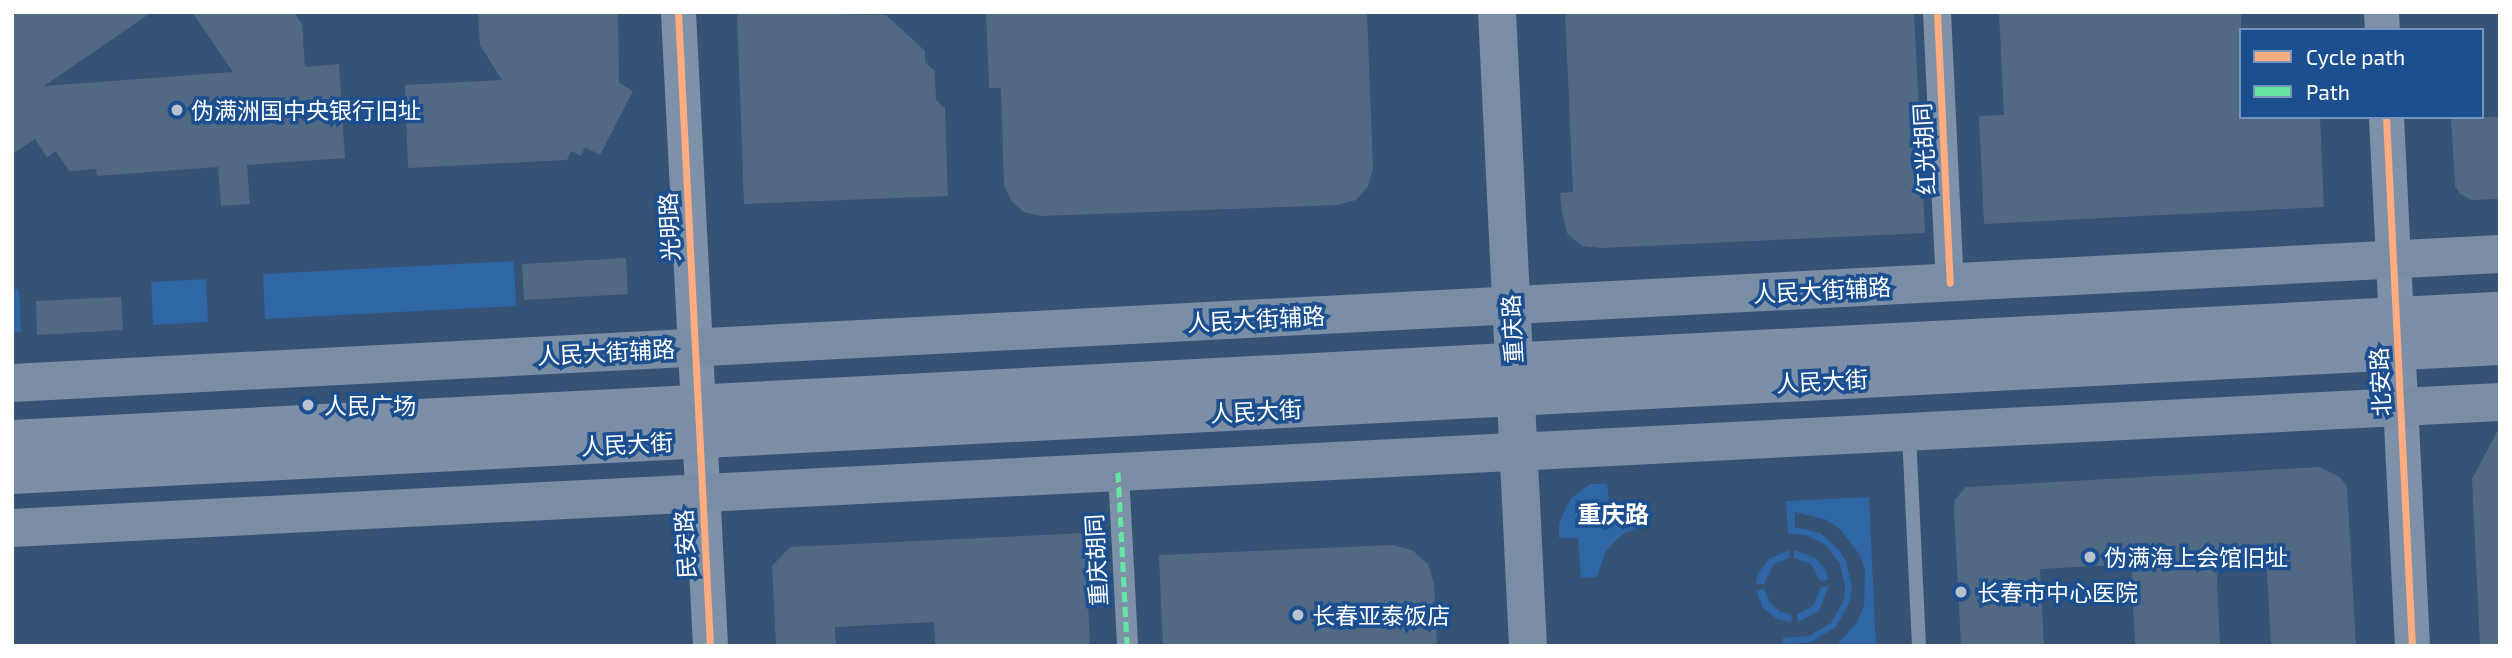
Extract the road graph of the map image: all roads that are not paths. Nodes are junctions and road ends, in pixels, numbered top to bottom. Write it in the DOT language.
graph roads {
  1 [pos="678,12"];
  2 [pos="1496,12"];
  3 [pos="1937,12"];
  4 [pos="2386,119"];
  5 [pos="2500,254"];
  6 [pos="2394,260"];
  7 [pos="1950,283"];
  8 [pos="1511,306"];
  9 [pos="2500,311"];
  10 [pos="2397,334"];
  11 [pos="2500,346"];
  12 [pos="694,348"];
  13 [pos="1515,379"];
  14 [pos="12,383"];
  15 [pos="2500,402"];
  16 [pos="2401,407"];
  17 [pos="698,422"];
  18 [pos="1909,432"];
  19 [pos="12,439"];
  20 [pos="1518,452"];
  21 [pos="1118,472"];
  22 [pos="12,475"];
  23 [pos="702,494"];
  24 [pos="12,528"];
  25 [pos="710,646"];
  26 [pos="1127,646"];
  27 [pos="1528,646"];
  28 [pos="1919,646"];
  29 [pos="2413,646"];
  1 -- 12 [label="street, 光明路"];
  2 -- 8 [label="main road, 重庆路"];
  3 -- 7 [label="street, 红光胡同"];
  4 -- 6 [label="street, 北安路"];
  5 -- 6 [label="main road, 人民大街辅路"];
  6 -- 7 [label="main road, 人民大街辅路"];
  6 -- 10 [label="street, 北安路"];
  7 -- 8 [label="main road, 人民大街辅路"];
  8 -- 12 [label="main road, 人民大街辅路"];
  8 -- 13 [label="main road, 重庆路"];
  9 -- 10 [label="main road, 人民大街"];
  10 -- 11 [label="main road, 人民大街"];
  10 -- 13 [label="main road, 人民大街"];
  10 -- 16 [label="street, 北安路"];
  12 -- 14 [label="main road, 人民大街辅路"];
  12 -- 17 [label="street, 光明路"];
  13 -- 17 [label="main road, 人民大街"];
  13 -- 20 [label="main road, 重庆路"];
  15 -- 16 [label="main road"];
  16 -- 18 [label="main road"];
  16 -- 29 [label="street, 北安路"];
  17 -- 19 [label="main road, 人民大街"];
  17 -- 22 [label="main road, 人民大街"];
  17 -- 23 [label="street, 民安路"];
  18 -- 20 [label="main road"];
  18 -- 28 [label="lane"];
  20 -- 21 [label="main road"];
  20 -- 27 [label="main road, 重庆路"];
  21 -- 23 [label="main road"];
  21 -- 26 [label="street, 重庆胡同"];
  23 -- 24 [label="main road"];
  23 -- 25 [label="street, 民安路"];
}
